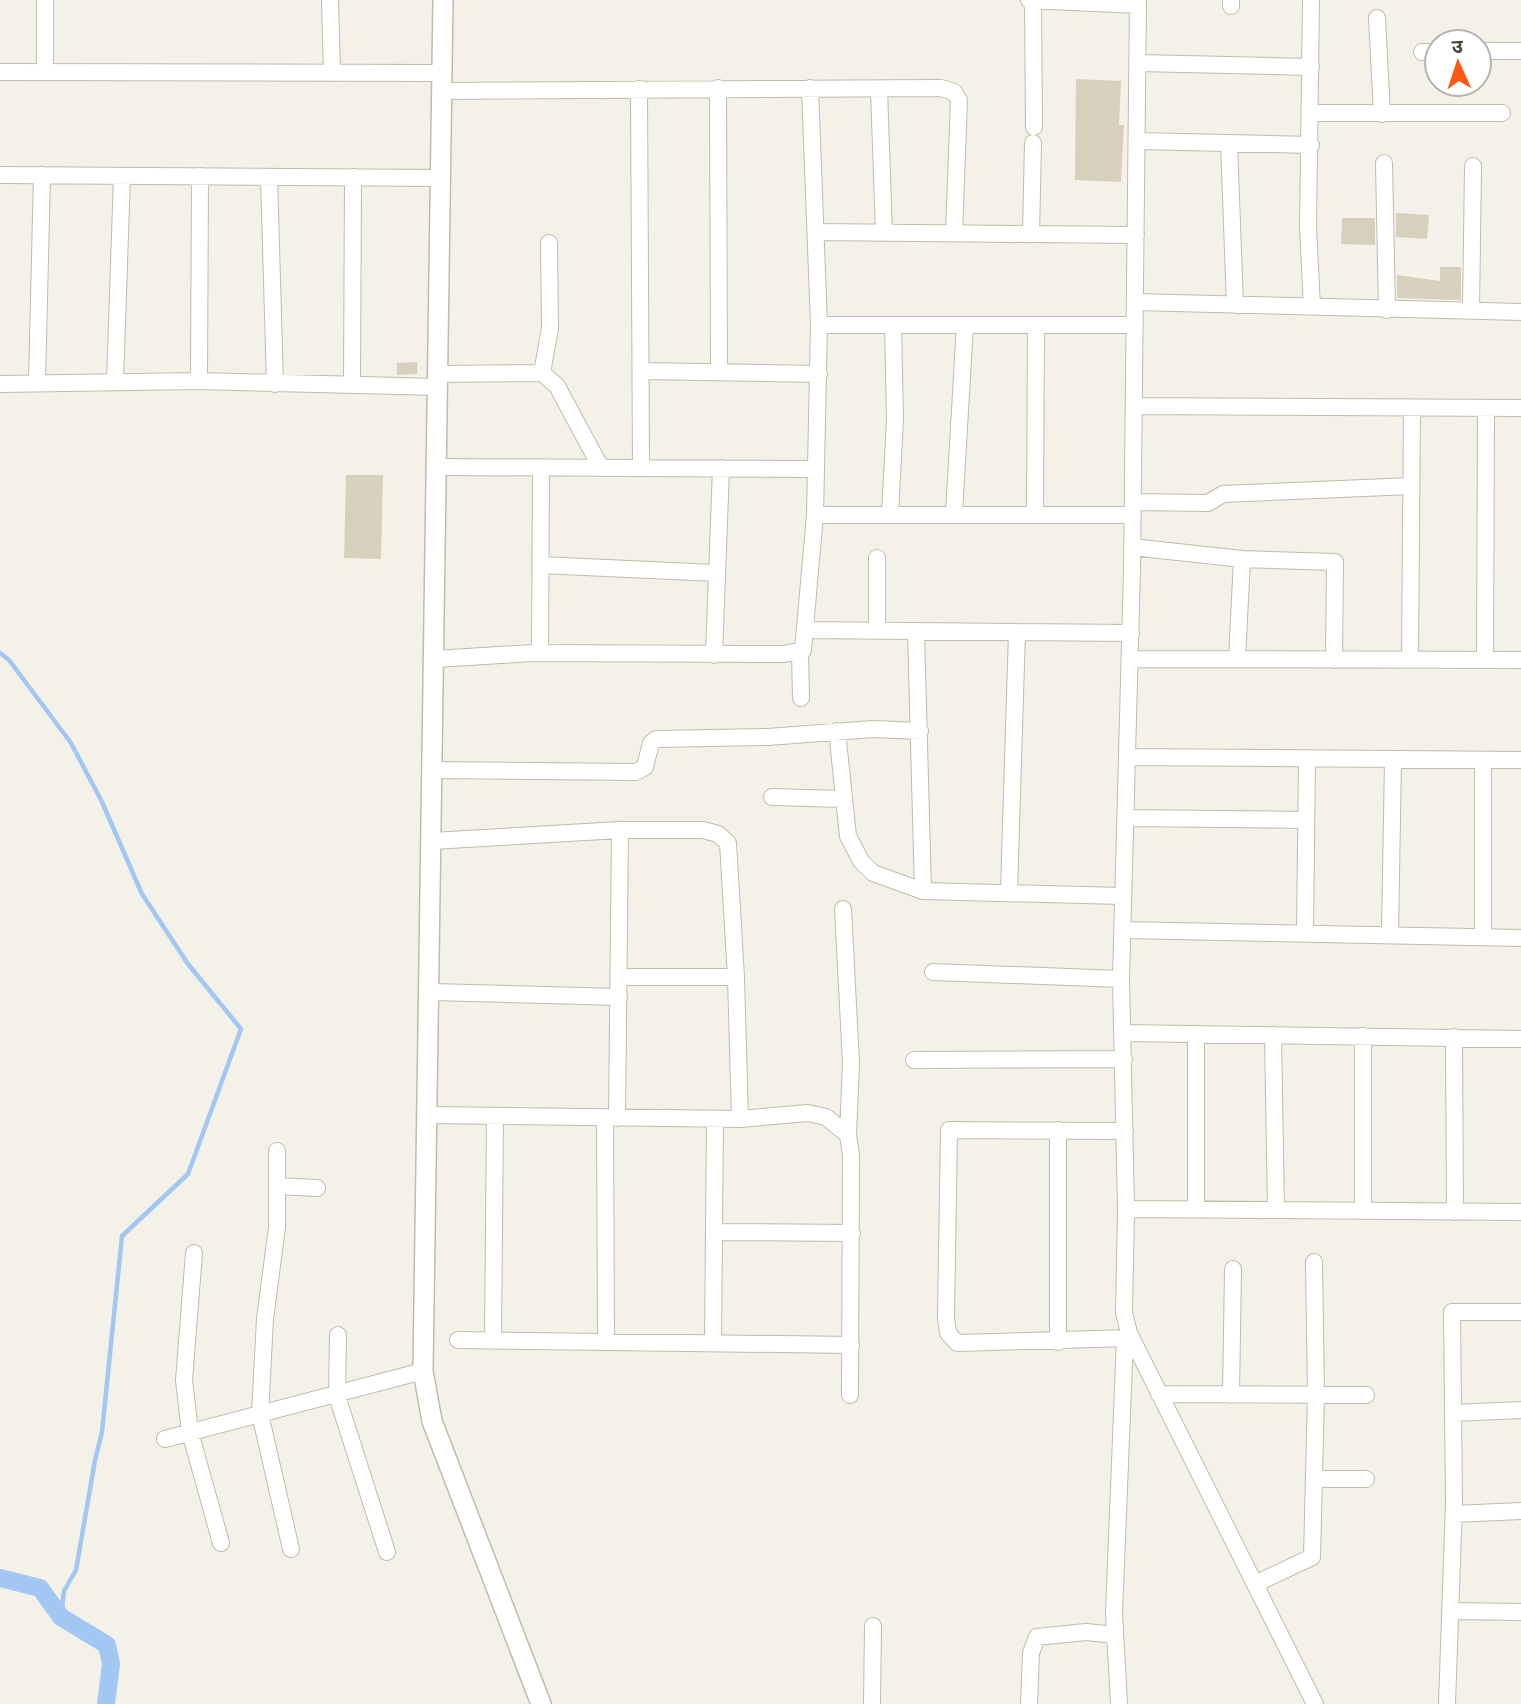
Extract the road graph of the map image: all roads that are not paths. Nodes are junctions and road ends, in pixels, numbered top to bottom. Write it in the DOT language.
graph roads {
  1 [pos="44,0"];
  2 [pos="330,0"];
  3 [pos="443,0"];
  4 [pos="1031,0"];
  5 [pos="1311,0"];
  6 [pos="1138,3"];
  7 [pos="1377,18"];
  8 [pos="1493,51"];
  9 [pos="1521,51"];
  10 [pos="1139,62"];
  11 [pos="1311,67"];
  12 [pos="0,72"];
  13 [pos="45,72"];
  14 [pos="332,72"];
  15 [pos="443,82"];
  16 [pos="718,88"];
  17 [pos="810,88"];
  18 [pos="639,89"];
  19 [pos="879,90"];
  20 [pos="1311,113"];
  21 [pos="1502,113"];
  22 [pos="1382,114"];
  23 [pos="1138,141"];
  24 [pos="1229,143"];
  25 [pos="1311,145"];
  26 [pos="1384,163"];
  27 [pos="1473,166"];
  28 [pos="0,175"];
  29 [pos="43,175"];
  30 [pos="122,176"];
  31 [pos="200,176"];
  32 [pos="269,177"];
  33 [pos="353,177"];
  34 [pos="442,178"];
  35 [pos="816,232"];
  36 [pos="884,233"];
  37 [pos="954,233"];
  38 [pos="1031,234"];
  39 [pos="1136,235"];
  40 [pos="549,243"];
  41 [pos="1136,302"];
  42 [pos="1235,304"];
  43 [pos="1312,307"];
  44 [pos="1387,310"];
  45 [pos="1471,311"];
  46 [pos="1521,312"];
  47 [pos="820,325"];
  48 [pos="893,325"];
  49 [pos="965,325"];
  50 [pos="1036,325"];
  51 [pos="1135,325"];
  52 [pos="641,371"];
  53 [pos="719,372"];
  54 [pos="542,373"];
  55 [pos="818,374"];
  56 [pos="439,380"];
  57 [pos="200,381"];
  58 [pos="37,382"];
  59 [pos="115,382"];
  60 [pos="0,384"];
  61 [pos="275,384"];
  62 [pos="352,384"];
  63 [pos="1134,406"];
  64 [pos="1412,408"];
  65 [pos="1486,408"];
  66 [pos="1521,408"];
  67 [pos="438,467"];
  68 [pos="541,468"];
  69 [pos="601,468"];
  70 [pos="641,468"];
  71 [pos="721,468"];
  72 [pos="816,469"];
  73 [pos="1411,486"];
  74 [pos="1133,508"];
  75 [pos="954,513"];
  76 [pos="1035,513"];
  77 [pos="815,515"];
  78 [pos="890,515"];
  79 [pos="1132,547"];
  80 [pos="877,558"];
  81 [pos="1242,559"];
  82 [pos="541,565"];
  83 [pos="716,573"];
  84 [pos="806,630"];
  85 [pos="877,631"];
  86 [pos="916,632"];
  87 [pos="1017,632"];
  88 [pos="1130,633"];
  89 [pos="800,652"];
  90 [pos="540,653"];
  91 [pos="714,655"];
  92 [pos="435,659"];
  93 [pos="1130,659"];
  94 [pos="1237,659"];
  95 [pos="1334,660"];
  96 [pos="1410,660"];
  97 [pos="1485,660"];
  98 [pos="1521,660"];
  99 [pos="801,698"];
  100 [pos="837,731"];
  101 [pos="920,731"];
  102 [pos="1127,757"];
  103 [pos="1307,759"];
  104 [pos="1393,759"];
  105 [pos="1483,760"];
  106 [pos="1521,760"];
  107 [pos="433,770"];
  108 [pos="772,797"];
  109 [pos="843,799"];
  110 [pos="1126,818"];
  111 [pos="1306,820"];
  112 [pos="620,830"];
  113 [pos="432,841"];
  114 [pos="923,891"];
  115 [pos="1009,891"];
  116 [pos="1122,895"];
  117 [pos="843,909"];
  118 [pos="1123,930"];
  119 [pos="1305,933"];
  120 [pos="1390,934"];
  121 [pos="1483,937"];
  122 [pos="1521,938"];
  123 [pos="933,972"];
  124 [pos="620,977"];
  125 [pos="736,977"];
  126 [pos="1121,979"];
  127 [pos="431,992"];
  128 [pos="619,997"];
  129 [pos="1123,1033"];
  130 [pos="1196,1034"];
  131 [pos="1273,1035"];
  132 [pos="1363,1036"];
  133 [pos="1454,1037"];
  134 [pos="1521,1039"];
  135 [pos="1124,1059"];
  136 [pos="914,1060"];
  137 [pos="429,1115"];
  138 [pos="495,1116"];
  139 [pos="610,1117"];
  140 [pos="715,1119"];
  141 [pos="740,1119"];
  142 [pos="1058,1130"];
  143 [pos="1125,1131"];
  144 [pos="848,1135"];
  145 [pos="277,1151"];
  146 [pos="277,1186"];
  147 [pos="317,1188"];
  148 [pos="1126,1209"];
  149 [pos="1196,1209"];
  150 [pos="1276,1210"];
  151 [pos="1363,1211"];
  152 [pos="1455,1212"];
  153 [pos="1521,1212"];
  154 [pos="714,1232"];
  155 [pos="852,1233"];
  156 [pos="194,1253"];
  157 [pos="1314,1262"];
  158 [pos="1233,1269"];
  159 [pos="1521,1312"];
  160 [pos="338,1335"];
  161 [pos="1128,1338"];
  162 [pos="493,1339"];
  163 [pos="458,1340"];
  164 [pos="606,1341"];
  165 [pos="1058,1342"];
  166 [pos="712,1343"];
  167 [pos="850,1345"];
  168 [pos="424,1371"];
  169 [pos="1159,1394"];
  170 [pos="850,1395"];
  171 [pos="1231,1395"];
  172 [pos="1316,1395"];
  173 [pos="1366,1395"];
  174 [pos="337,1396"];
  175 [pos="1521,1410"];
  176 [pos="1454,1413"];
  177 [pos="260,1414"];
  178 [pos="190,1432"];
  179 [pos="165,1439"];
  180 [pos="1315,1479"];
  181 [pos="1366,1479"];
  182 [pos="1521,1511"];
  183 [pos="1454,1514"];
  184 [pos="221,1543"];
  185 [pos="291,1549"];
  186 [pos="387,1552"];
  187 [pos="1255,1584"];
  188 [pos="1450,1611"];
  189 [pos="1521,1612"];
  190 [pos="873,1626"];
  191 [pos="1115,1635"];
  192 [pos="541,1704"];
  193 [pos="872,1704"];
  194 [pos="1029,1704"];
  195 [pos="1119,1704"];
  196 [pos="1315,1704"];
  197 [pos="1447,1704"];
  1 -- 13 [label="street"];
  2 -- 14 [label="street"];
  3 -- 15 [label="street"];
  4 -- 6 [label="street"];
  4 -- 38 [label="street"];
  5 -- 11 [label="street"];
  6 -- 10 [label="street"];
  7 -- 22 [label="street"];
  8 -- 9 [label="street"];
  10 -- 11 [label="street"];
  10 -- 23 [label="street"];
  11 -- 20 [label="street"];
  12 -- 13 [label="street"];
  13 -- 14 [label="street"];
  14 -- 15 [label="street"];
  15 -- 18 [label="street"];
  15 -- 34 [label="street"];
  16 -- 17 [label="street"];
  16 -- 18 [label="street"];
  16 -- 53 [label="street"];
  17 -- 19 [label="street"];
  17 -- 35 [label="street"];
  18 -- 52 [label="street"];
  19 -- 36 [label="street"];
  19 -- 37 [label="street"];
  20 -- 22 [label="street"];
  20 -- 25 [label="street"];
  21 -- 22 [label="street"];
  23 -- 24 [label="street"];
  23 -- 39 [label="street"];
  24 -- 25 [label="street"];
  24 -- 42 [label="street"];
  25 -- 43 [label="street"];
  26 -- 44 [label="street"];
  27 -- 45 [label="street"];
  28 -- 29 [label="street"];
  29 -- 30 [label="street"];
  29 -- 58 [label="street"];
  30 -- 31 [label="street"];
  30 -- 59 [label="street"];
  31 -- 32 [label="street"];
  31 -- 57 [label="street"];
  32 -- 33 [label="street"];
  32 -- 61 [label="street"];
  33 -- 34 [label="street"];
  33 -- 62 [label="street"];
  34 -- 56 [label="street"];
  35 -- 36 [label="street"];
  35 -- 47 [label="street"];
  36 -- 37 [label="street"];
  37 -- 38 [label="street"];
  38 -- 39 [label="street"];
  39 -- 41 [label="street"];
  40 -- 54 [label="street"];
  41 -- 42 [label="street"];
  41 -- 51 [label="street"];
  42 -- 43 [label="street"];
  43 -- 44 [label="street"];
  44 -- 45 [label="street"];
  45 -- 46 [label="street"];
  47 -- 48 [label="street"];
  47 -- 55 [label="street"];
  48 -- 49 [label="street"];
  48 -- 78 [label="street"];
  49 -- 50 [label="street"];
  49 -- 75 [label="street"];
  50 -- 51 [label="street"];
  50 -- 76 [label="street"];
  51 -- 63 [label="street"];
  52 -- 53 [label="street"];
  52 -- 70 [label="street"];
  53 -- 55 [label="street"];
  54 -- 56 [label="street"];
  54 -- 69 [label="street"];
  55 -- 72 [label="street"];
  56 -- 62 [label="street"];
  56 -- 67 [label="street"];
  57 -- 59 [label="street"];
  57 -- 61 [label="street"];
  58 -- 59 [label="street"];
  58 -- 60 [label="street"];
  61 -- 62 [label="street"];
  63 -- 64 [label="street"];
  63 -- 74 [label="street"];
  64 -- 65 [label="street"];
  64 -- 73 [label="street"];
  65 -- 66 [label="street"];
  65 -- 97 [label="street"];
  67 -- 68 [label="street"];
  67 -- 92 [label="street"];
  68 -- 69 [label="street"];
  68 -- 82 [label="street"];
  69 -- 70 [label="street"];
  70 -- 71 [label="street"];
  71 -- 72 [label="street"];
  71 -- 83 [label="street"];
  72 -- 77 [label="street"];
  73 -- 74 [label="street"];
  73 -- 96 [label="street"];
  74 -- 76 [label="street"];
  74 -- 79 [label="street"];
  75 -- 76 [label="street"];
  75 -- 78 [label="street"];
  77 -- 78 [label="street"];
  77 -- 84 [label="street"];
  79 -- 81 [label="street"];
  79 -- 88 [label="street"];
  80 -- 85 [label="street"];
  81 -- 94 [label="street"];
  81 -- 95 [label="street"];
  82 -- 83 [label="street"];
  82 -- 90 [label="street"];
  83 -- 91 [label="street"];
  84 -- 85 [label="street"];
  84 -- 89 [label="street"];
  85 -- 86 [label="street"];
  86 -- 87 [label="street"];
  86 -- 101 [label="street"];
  87 -- 88 [label="street"];
  87 -- 115 [label="street"];
  88 -- 93 [label="street"];
  89 -- 91 [label="street"];
  89 -- 99 [label="street"];
  90 -- 91 [label="street"];
  90 -- 92 [label="street"];
  92 -- 107 [label="street"];
  93 -- 94 [label="street"];
  93 -- 102 [label="street"];
  94 -- 95 [label="street"];
  95 -- 96 [label="street"];
  96 -- 97 [label="street"];
  97 -- 98 [label="street"];
  100 -- 101 [label="street"];
  100 -- 107 [label="street"];
  100 -- 109 [label="street"];
  101 -- 114 [label="street"];
  102 -- 103 [label="street"];
  102 -- 110 [label="street"];
  103 -- 104 [label="street"];
  103 -- 111 [label="street"];
  104 -- 105 [label="street"];
  104 -- 120 [label="street"];
  105 -- 106 [label="street"];
  105 -- 121 [label="street"];
  107 -- 113 [label="street"];
  108 -- 109 [label="street"];
  109 -- 114 [label="street"];
  110 -- 111 [label="street"];
  110 -- 116 [label="street"];
  111 -- 119 [label="street"];
  112 -- 113 [label="street"];
  112 -- 124 [label="street"];
  112 -- 125 [label="street"];
  113 -- 127 [label="street"];
  114 -- 115 [label="street"];
  115 -- 116 [label="street"];
  116 -- 118 [label="street"];
  117 -- 144 [label="street"];
  118 -- 119 [label="street"];
  118 -- 126 [label="street"];
  119 -- 120 [label="street"];
  120 -- 121 [label="street"];
  121 -- 122 [label="street"];
  123 -- 126 [label="street"];
  124 -- 125 [label="street"];
  124 -- 128 [label="street"];
  125 -- 141 [label="street"];
  126 -- 129 [label="street"];
  127 -- 128 [label="street"];
  127 -- 137 [label="street"];
  128 -- 139 [label="street"];
  129 -- 130 [label="street"];
  129 -- 135 [label="street"];
  130 -- 131 [label="street"];
  130 -- 149 [label="street"];
  131 -- 132 [label="street"];
  131 -- 150 [label="street"];
  132 -- 133 [label="street"];
  132 -- 151 [label="street"];
  133 -- 134 [label="street"];
  133 -- 152 [label="street"];
  135 -- 136 [label="street"];
  135 -- 143 [label="street"];
  137 -- 138 [label="street"];
  137 -- 168 [label="street"];
  138 -- 139 [label="street"];
  138 -- 162 [label="street"];
  139 -- 140 [label="street"];
  139 -- 164 [label="street"];
  140 -- 141 [label="street"];
  140 -- 154 [label="street"];
  141 -- 144 [label="street"];
  142 -- 143 [label="street"];
  142 -- 165 [label="street"];
  142 -- 165 [label="street"];
  143 -- 148 [label="street"];
  144 -- 155 [label="street"];
  145 -- 146 [label="street"];
  146 -- 147 [label="street"];
  146 -- 177 [label="street"];
  148 -- 149 [label="street"];
  148 -- 161 [label="street"];
  149 -- 150 [label="street"];
  150 -- 151 [label="street"];
  151 -- 152 [label="street"];
  152 -- 153 [label="street"];
  154 -- 155 [label="street"];
  154 -- 166 [label="street"];
  155 -- 167 [label="street"];
  156 -- 178 [label="street"];
  157 -- 172 [label="street"];
  158 -- 171 [label="street"];
  159 -- 176 [label="street"];
  160 -- 174 [label="street"];
  161 -- 165 [label="street"];
  161 -- 169 [label="street"];
  161 -- 191 [label="street"];
  162 -- 163 [label="street"];
  162 -- 164 [label="street"];
  164 -- 166 [label="street"];
  166 -- 167 [label="street"];
  167 -- 170 [label="street"];
  168 -- 174 [label="street"];
  168 -- 192 [label="street"];
  169 -- 171 [label="street"];
  169 -- 187 [label="street"];
  171 -- 172 [label="street"];
  172 -- 173 [label="street"];
  172 -- 180 [label="street"];
  174 -- 177 [label="street"];
  174 -- 186 [label="street"];
  175 -- 176 [label="street"];
  176 -- 183 [label="street"];
  177 -- 178 [label="street"];
  177 -- 185 [label="street"];
  178 -- 179 [label="street"];
  178 -- 184 [label="street"];
  180 -- 181 [label="street"];
  180 -- 187 [label="street"];
  182 -- 183 [label="street"];
  183 -- 188 [label="street"];
  187 -- 196 [label="street"];
  188 -- 189 [label="street"];
  188 -- 197 [label="street"];
  190 -- 193 [label="street"];
  191 -- 194 [label="street"];
  191 -- 195 [label="street"];
}
